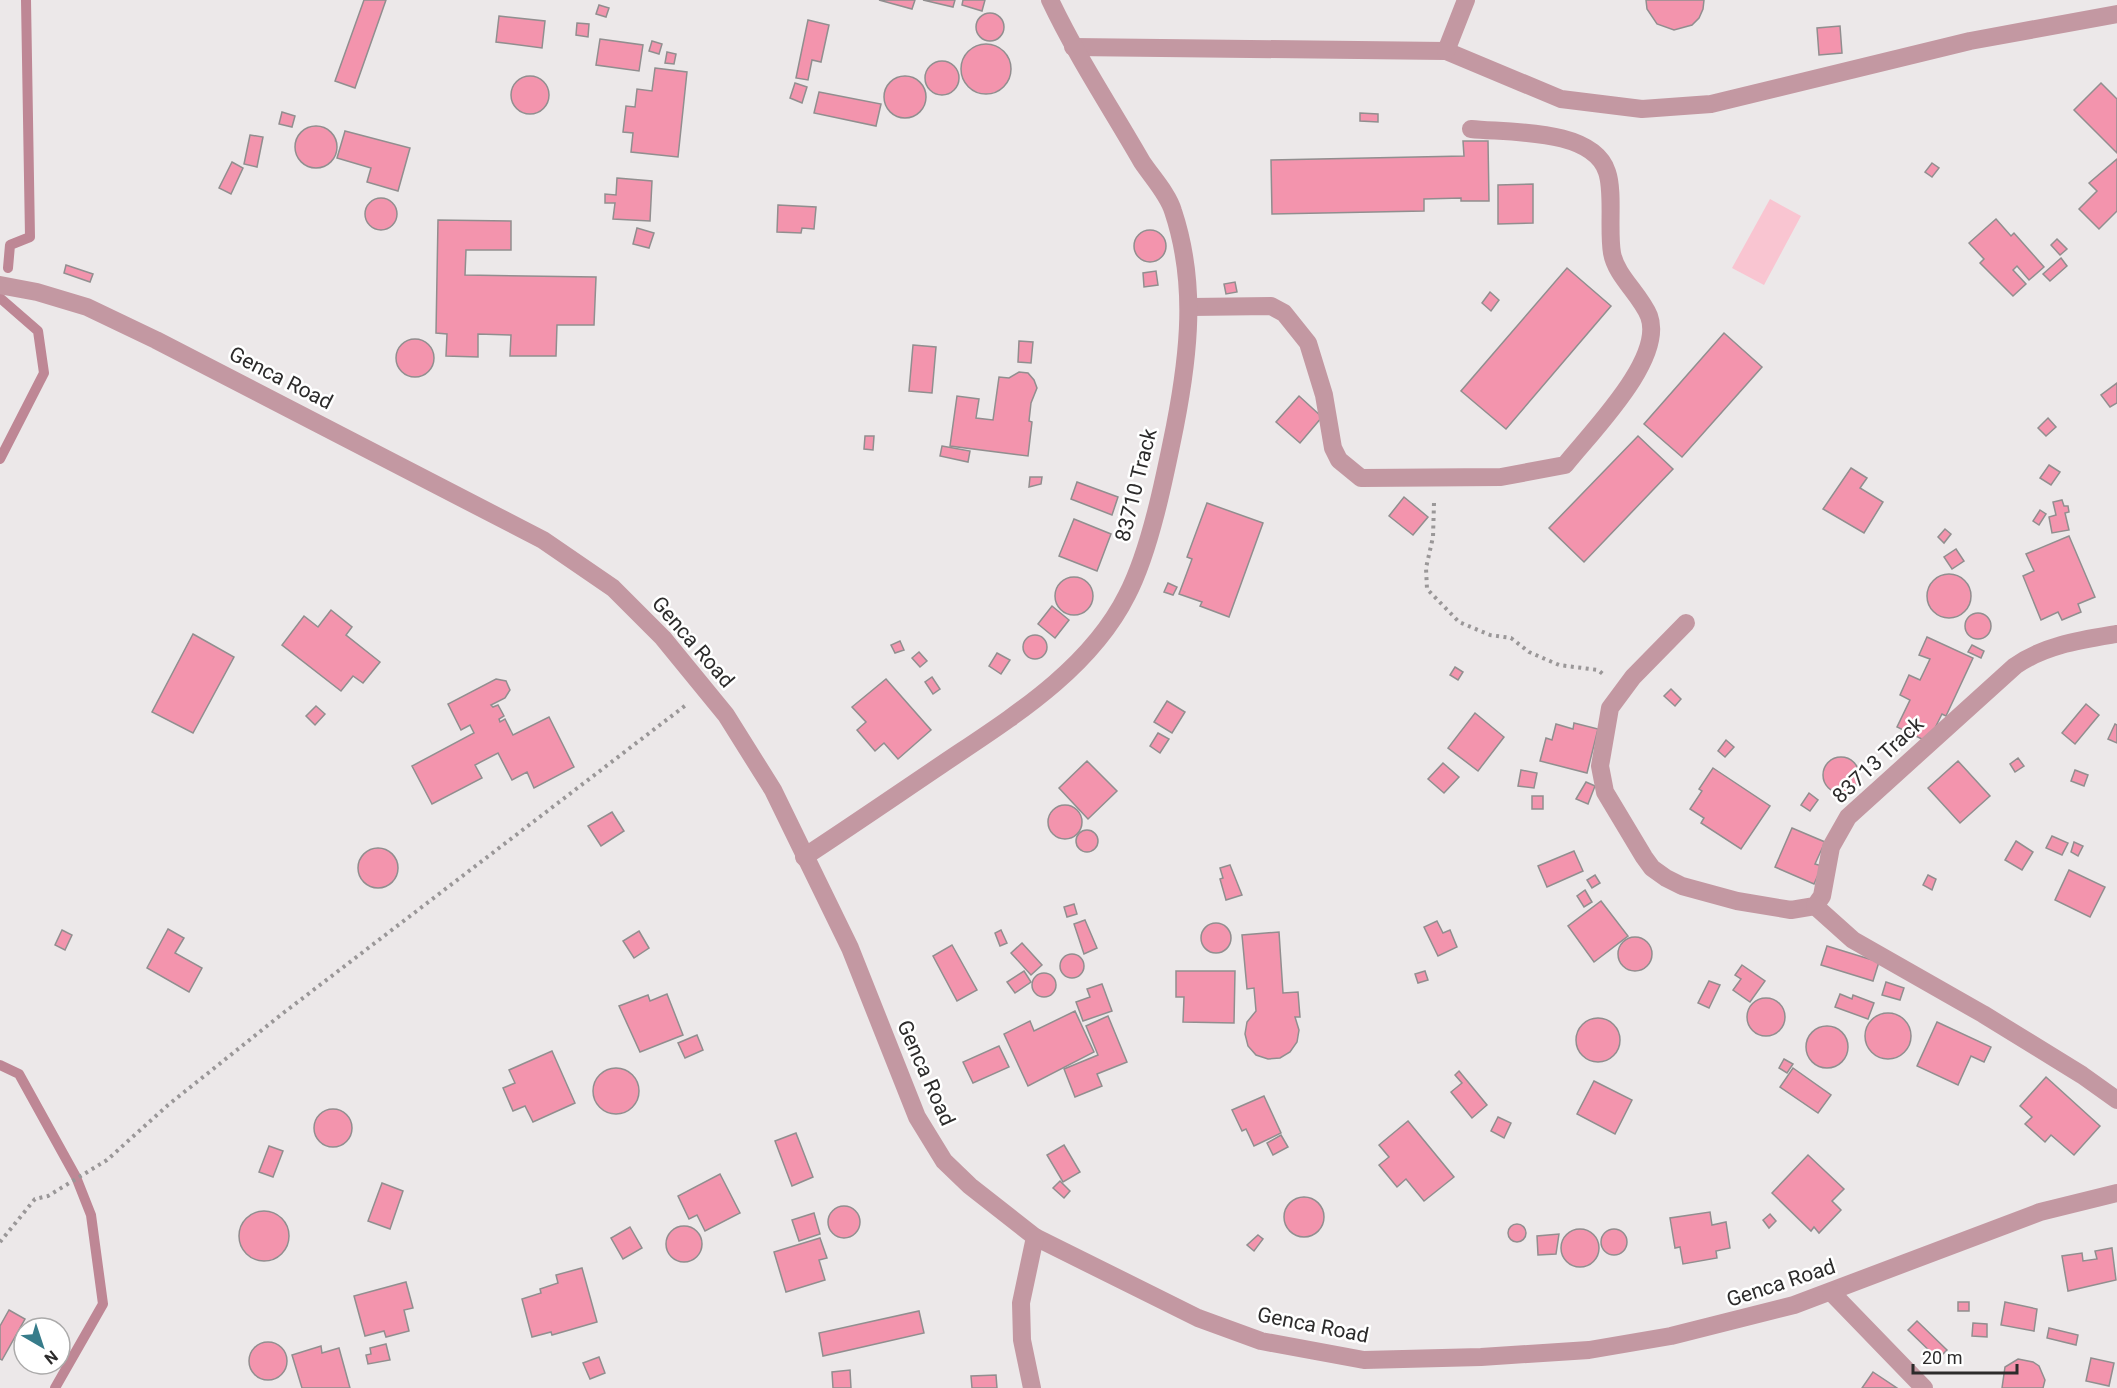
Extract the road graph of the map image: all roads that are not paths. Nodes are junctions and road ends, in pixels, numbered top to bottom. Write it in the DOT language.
graph roads {
  1 [pos="1050,0"];
  2 [pos="1466,0"];
  3 [pos="2117,14"];
  4 [pos="1073,47"];
  5 [pos="1446,51"];
  6 [pos="1471,129"];
  7 [pos="0,285"];
  8 [pos="1191,307"];
  9 [pos="1686,623"];
  10 [pos="2117,634"];
  11 [pos="804,857"];
  12 [pos="1815,906"];
  13 [pos="2117,1100"];
  14 [pos="2117,1193"];
  15 [pos="1035,1237"];
  16 [pos="1831,1292"];
  17 [pos="1032,1388"];
  18 [pos="1924,1388"];
  1 -- 4 [label="street, 83710 Track"];
  2 -- 5 [label="street"];
  3 -- 5 [label="street"];
  4 -- 5 [label="street"];
  4 -- 8 [label="street, 83710 Track"];
  6 -- 8 [label="street"];
  7 -- 11 [label="street, Genca Road"];
  8 -- 11 [label="street, 83710 Track"];
  9 -- 12 [label="street"];
  10 -- 12 [label="street, 83713 Track"];
  11 -- 15 [label="street, Genca Road"];
  12 -- 13 [label="street"];
  14 -- 16 [label="street, Genca Road"];
  15 -- 16 [label="street, Genca Road"];
  15 -- 17 [label="street"];
  16 -- 18 [label="street"];
}
